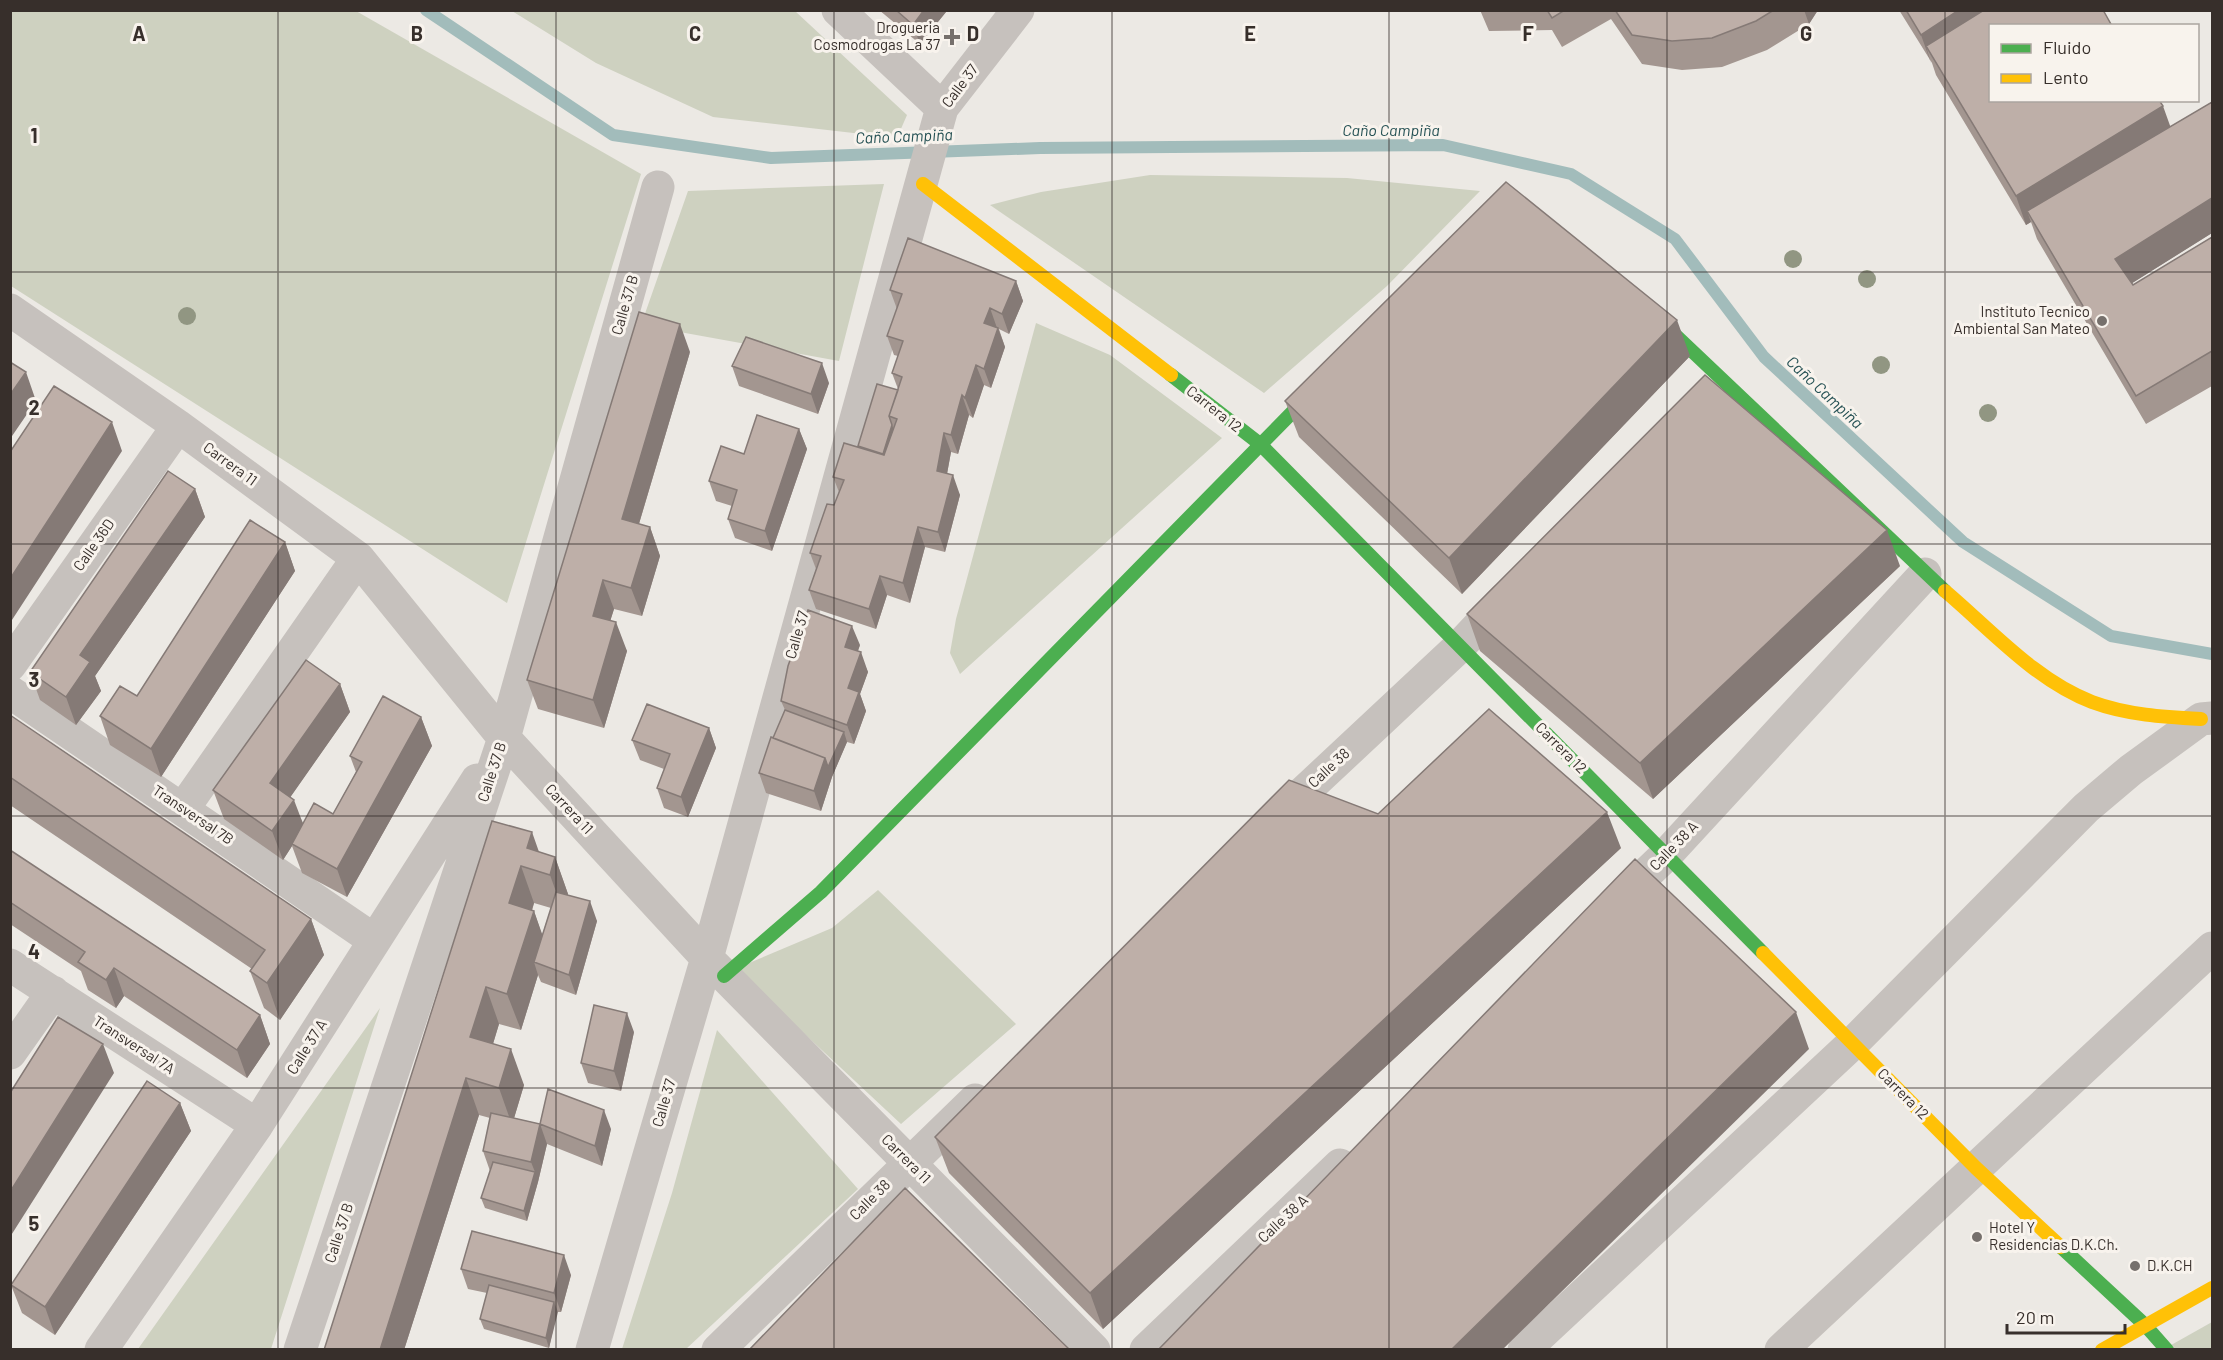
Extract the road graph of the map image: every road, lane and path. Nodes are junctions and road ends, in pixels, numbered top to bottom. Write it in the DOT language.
graph roads {
  1 [pos="838,10"];
  2 [pos="1018,10"];
  3 [pos="940,115"];
  4 [pos="925,176"];
  5 [pos="658,187"];
  6 [pos="1639,301"];
  7 [pos="10,310"];
  8 [pos="1334,370"];
  9 [pos="1718,373"];
  10 [pos="1694,398"];
  11 [pos="178,426"];
  12 [pos="1260,444"];
  13 [pos="358,558"];
  14 [pos="1925,574"];
  15 [pos="1524,578"];
  16 [pos="1460,646"];
  17 [pos="10,664"];
  18 [pos="10,692"];
  19 [pos="2207,719"];
  20 [pos="504,738"];
  21 [pos="183,809"];
  22 [pos="1250,842"];
  23 [pos="1666,855"];
  24 [pos="1597,921"];
  25 [pos="374,940"];
  26 [pos="2212,948"];
  27 [pos="10,965"];
  28 [pos="716,967"];
  29 [pos="52,992"];
  30 [pos="1853,1043"];
  31 [pos="10,1053"];
  32 [pos="996,1080"];
  33 [pos="257,1125"];
  34 [pos="1362,1144"];
  35 [pos="909,1162"];
  36 [pos="1976,1168"];
  37 [pos="2212,1288"];
  38 [pos="2145,1325"];
  39 [pos="101,1350"];
  40 [pos="300,1350"];
  41 [pos="592,1350"];
  42 [pos="718,1350"];
  43 [pos="1094,1350"];
  44 [pos="1146,1350"];
  45 [pos="1524,1350"];
  46 [pos="1781,1350"];
  47 [pos="2102,1350"];
  48 [pos="2167,1350"];
  1 -- 3 [label="street"];
  2 -- 3 [label="street, Calle 37"];
  3 -- 4 [label="street, Calle 37"];
  4 -- 12 [label="street, Carrera 12"];
  4 -- 28 [label="street, Calle 37"];
  5 -- 20 [label="street, Calle 37 B"];
  6 -- 9 [label="street"];
  7 -- 11 [label="street, Carrera 11"];
  8 -- 12 [label="street"];
  9 -- 10 [label="street"];
  9 -- 14 [label="street"];
  11 -- 13 [label="street, Carrera 11"];
  11 -- 17 [label="street, Calle 36D"];
  12 -- 16 [label="street, Carrera 12"];
  12 -- 28 [label="street"];
  13 -- 20 [label="street, Carrera 11"];
  13 -- 21 [label="street"];
  14 -- 19 [label="street"];
  14 -- 23 [label="street, Calle 38 A"];
  15 -- 16 [label="street, Calle 38"];
  16 -- 22 [label="street, Calle 38"];
  16 -- 23 [label="street, Carrera 12"];
  18 -- 21 [label="street, Transversal 7B"];
  19 -- 30 [label="street"];
  20 -- 25 [label="street, Calle 37 A"];
  20 -- 28 [label="street, Carrera 11"];
  20 -- 40 [label="street, Calle 37 B"];
  21 -- 25 [label="street, Transversal 7B"];
  23 -- 24 [label="street, Calle 38 A"];
  23 -- 30 [label="street, Carrera 12"];
  25 -- 33 [label="street, Calle 37 A"];
  26 -- 36 [label="street"];
  27 -- 29 [label="street, Transversal 7A"];
  28 -- 35 [label="street, Carrera 11"];
  28 -- 41 [label="street, Calle 37"];
  29 -- 31 [label="street"];
  29 -- 33 [label="street, Transversal 7A"];
  30 -- 36 [label="street, Carrera 12"];
  30 -- 45 [label="street"];
  32 -- 35 [label="street, Calle 38"];
  33 -- 39 [label="street, Calle 37 A"];
  34 -- 44 [label="street, Calle 38 A"];
  35 -- 42 [label="street, Calle 38"];
  35 -- 43 [label="street, Carrera 11"];
  36 -- 38 [label="street, Carrera 12"];
  36 -- 46 [label="street"];
  37 -- 38 [label="street"];
  38 -- 47 [label="street"];
  38 -- 48 [label="street, Carrera 12"];
}
